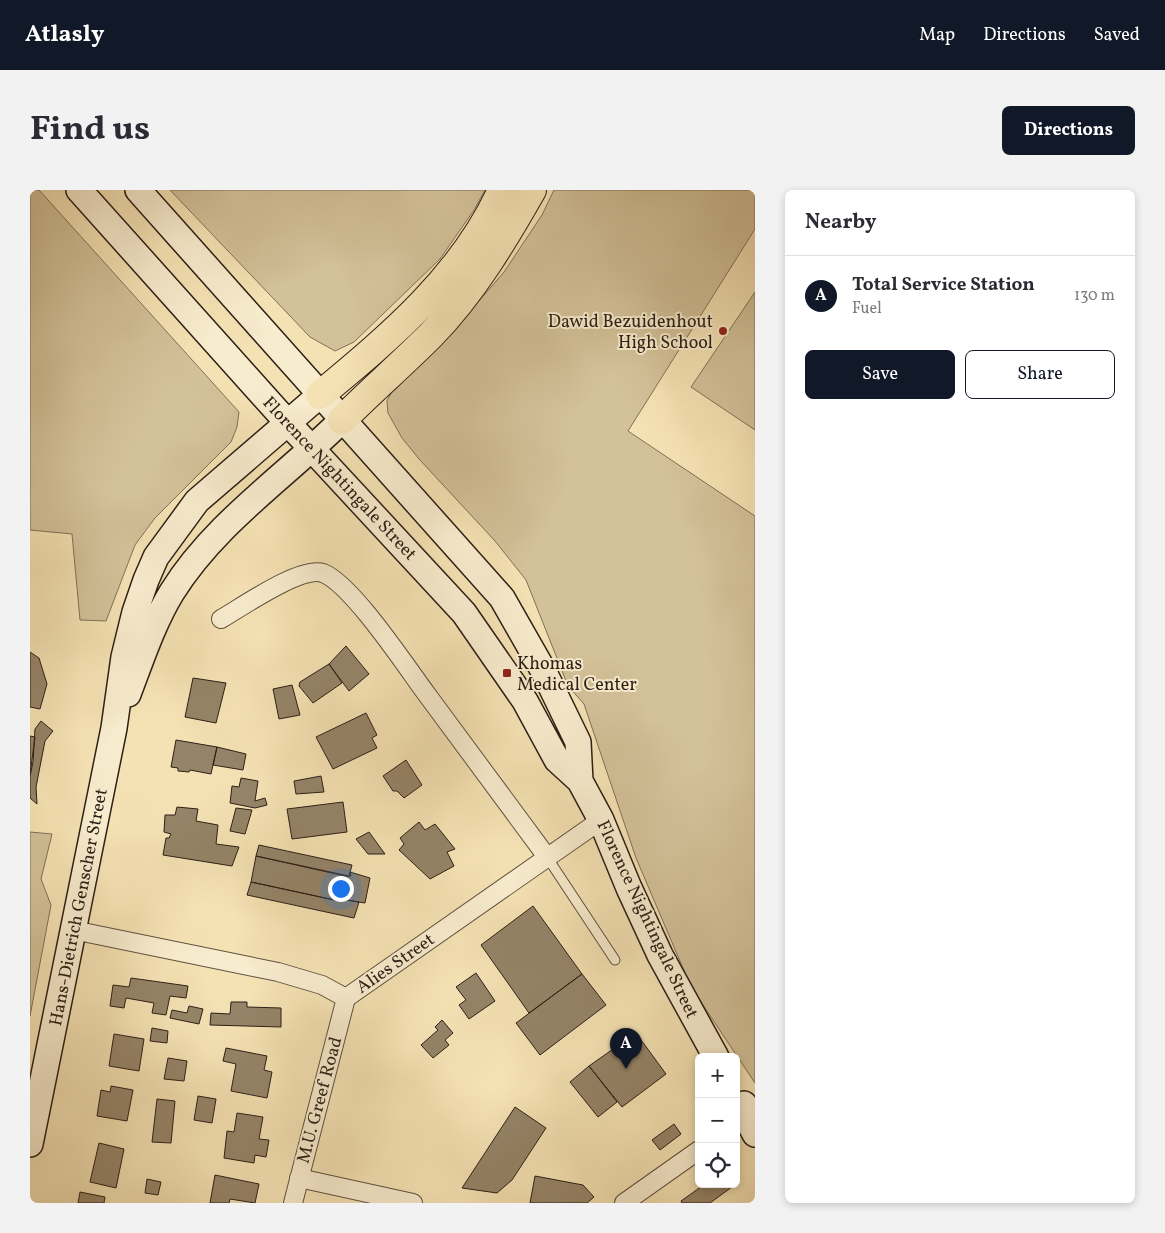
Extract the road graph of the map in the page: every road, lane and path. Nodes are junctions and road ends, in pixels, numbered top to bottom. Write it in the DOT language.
graph roads {
  1 [pos="79,190"];
  2 [pos="138,190"];
  3 [pos="502,190"];
  4 [pos="532,190"];
  5 [pos="320,395"];
  6 [pos="342,420"];
  7 [pos="287,422"];
  8 [pos="312,449"];
  9 [pos="221,619"];
  10 [pos="114,728"];
  11 [pos="580,781"];
  12 [pos="601,820"];
  13 [pos="547,857"];
  14 [pos="73,930"];
  15 [pos="615,960"];
  16 [pos="346,998"];
  17 [pos="714,1053"];
  18 [pos="30,1144"];
  19 [pos="695,1153"];
  20 [pos="299,1178"];
  21 [pos="293,1203"];
  22 [pos="414,1203"];
  23 [pos="624,1203"];
  1 -- 7 [label="main road, Florence Nightingale Street"];
  2 -- 5 [label="main road, Florence Nightingale Street"];
  3 -- 5 [label="highway"];
  4 -- 6 [label="highway"];
  5 -- 6 [label="main road, Florence Nightingale Street"];
  5 -- 7 [label="main road, Hans-Dietrich Genscher Street"];
  6 -- 8 [label="main road, Hans-Dietrich Genscher Street"];
  6 -- 11 [label="main road, Florence Nightingale Street"];
  7 -- 8 [label="main road, Florence Nightingale Street"];
  7 -- 10 [label="main road, Hans-Dietrich Genscher Street"];
  8 -- 10 [label="main road, Hans-Dietrich Genscher Street"];
  8 -- 11 [label="main road, Florence Nightingale Street"];
  9 -- 13 [label="street"];
  10 -- 14 [label="main road, Hans-Dietrich Genscher Street"];
  11 -- 12 [label="main road, Florence Nightingale Street"];
  12 -- 13 [label="street, Alies Street"];
  12 -- 17 [label="main road, Florence Nightingale Street"];
  13 -- 15 [label="lane"];
  13 -- 16 [label="street, Alies Street"];
  14 -- 16 [label="street, Alies Street"];
  14 -- 18 [label="main road, Hans-Dietrich Genscher Street"];
  16 -- 20 [label="street, M.U. Greef Road"];
  19 -- 23 [label="street"];
  20 -- 21 [label="street, M.U. Greef Road"];
  20 -- 22 [label="street"];
}
